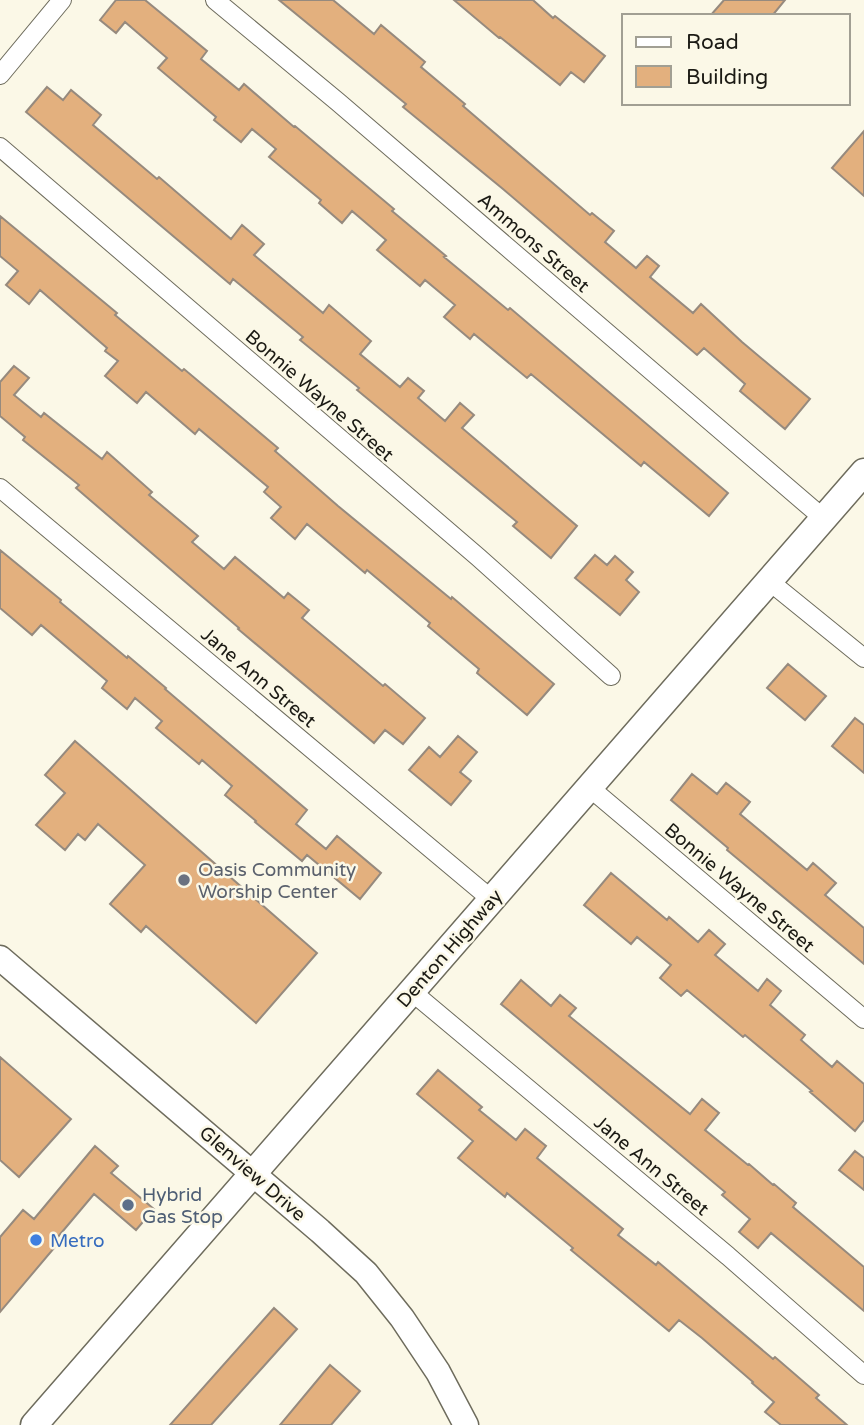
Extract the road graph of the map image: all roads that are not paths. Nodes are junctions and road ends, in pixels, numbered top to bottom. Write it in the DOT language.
graph roads {
  1 [pos="62,0"];
  2 [pos="215,0"];
  3 [pos="0,75"];
  4 [pos="0,147"];
  5 [pos="864,472"];
  6 [pos="0,488"];
  7 [pos="823,518"];
  8 [pos="769,581"];
  9 [pos="864,658"];
  10 [pos="611,676"];
  11 [pos="589,787"];
  12 [pos="491,899"];
  13 [pos="0,958"];
  14 [pos="411,990"];
  15 [pos="864,1019"];
  16 [pos="254,1174"];
  17 [pos="864,1375"];
  18 [pos="34,1425"];
  19 [pos="466,1425"];
  1 -- 3 [label="street"];
  2 -- 7 [label="street, Ammons Street"];
  4 -- 10 [label="street, Bonnie Wayne Street"];
  5 -- 7 [label="main road, Denton Highway"];
  6 -- 12 [label="street, Jane Ann Street"];
  7 -- 8 [label="main road, Denton Highway"];
  8 -- 9 [label="street"];
  8 -- 11 [label="main road, Denton Highway"];
  11 -- 12 [label="main road, Denton Highway"];
  11 -- 15 [label="street, Bonnie Wayne Street"];
  12 -- 14 [label="main road, Denton Highway"];
  13 -- 16 [label="main road, Glenview Drive"];
  14 -- 16 [label="main road, Denton Highway"];
  14 -- 17 [label="street, Jane Ann Street"];
  16 -- 18 [label="main road, Denton Highway"];
  16 -- 19 [label="main road, Glenview Drive"];
}
